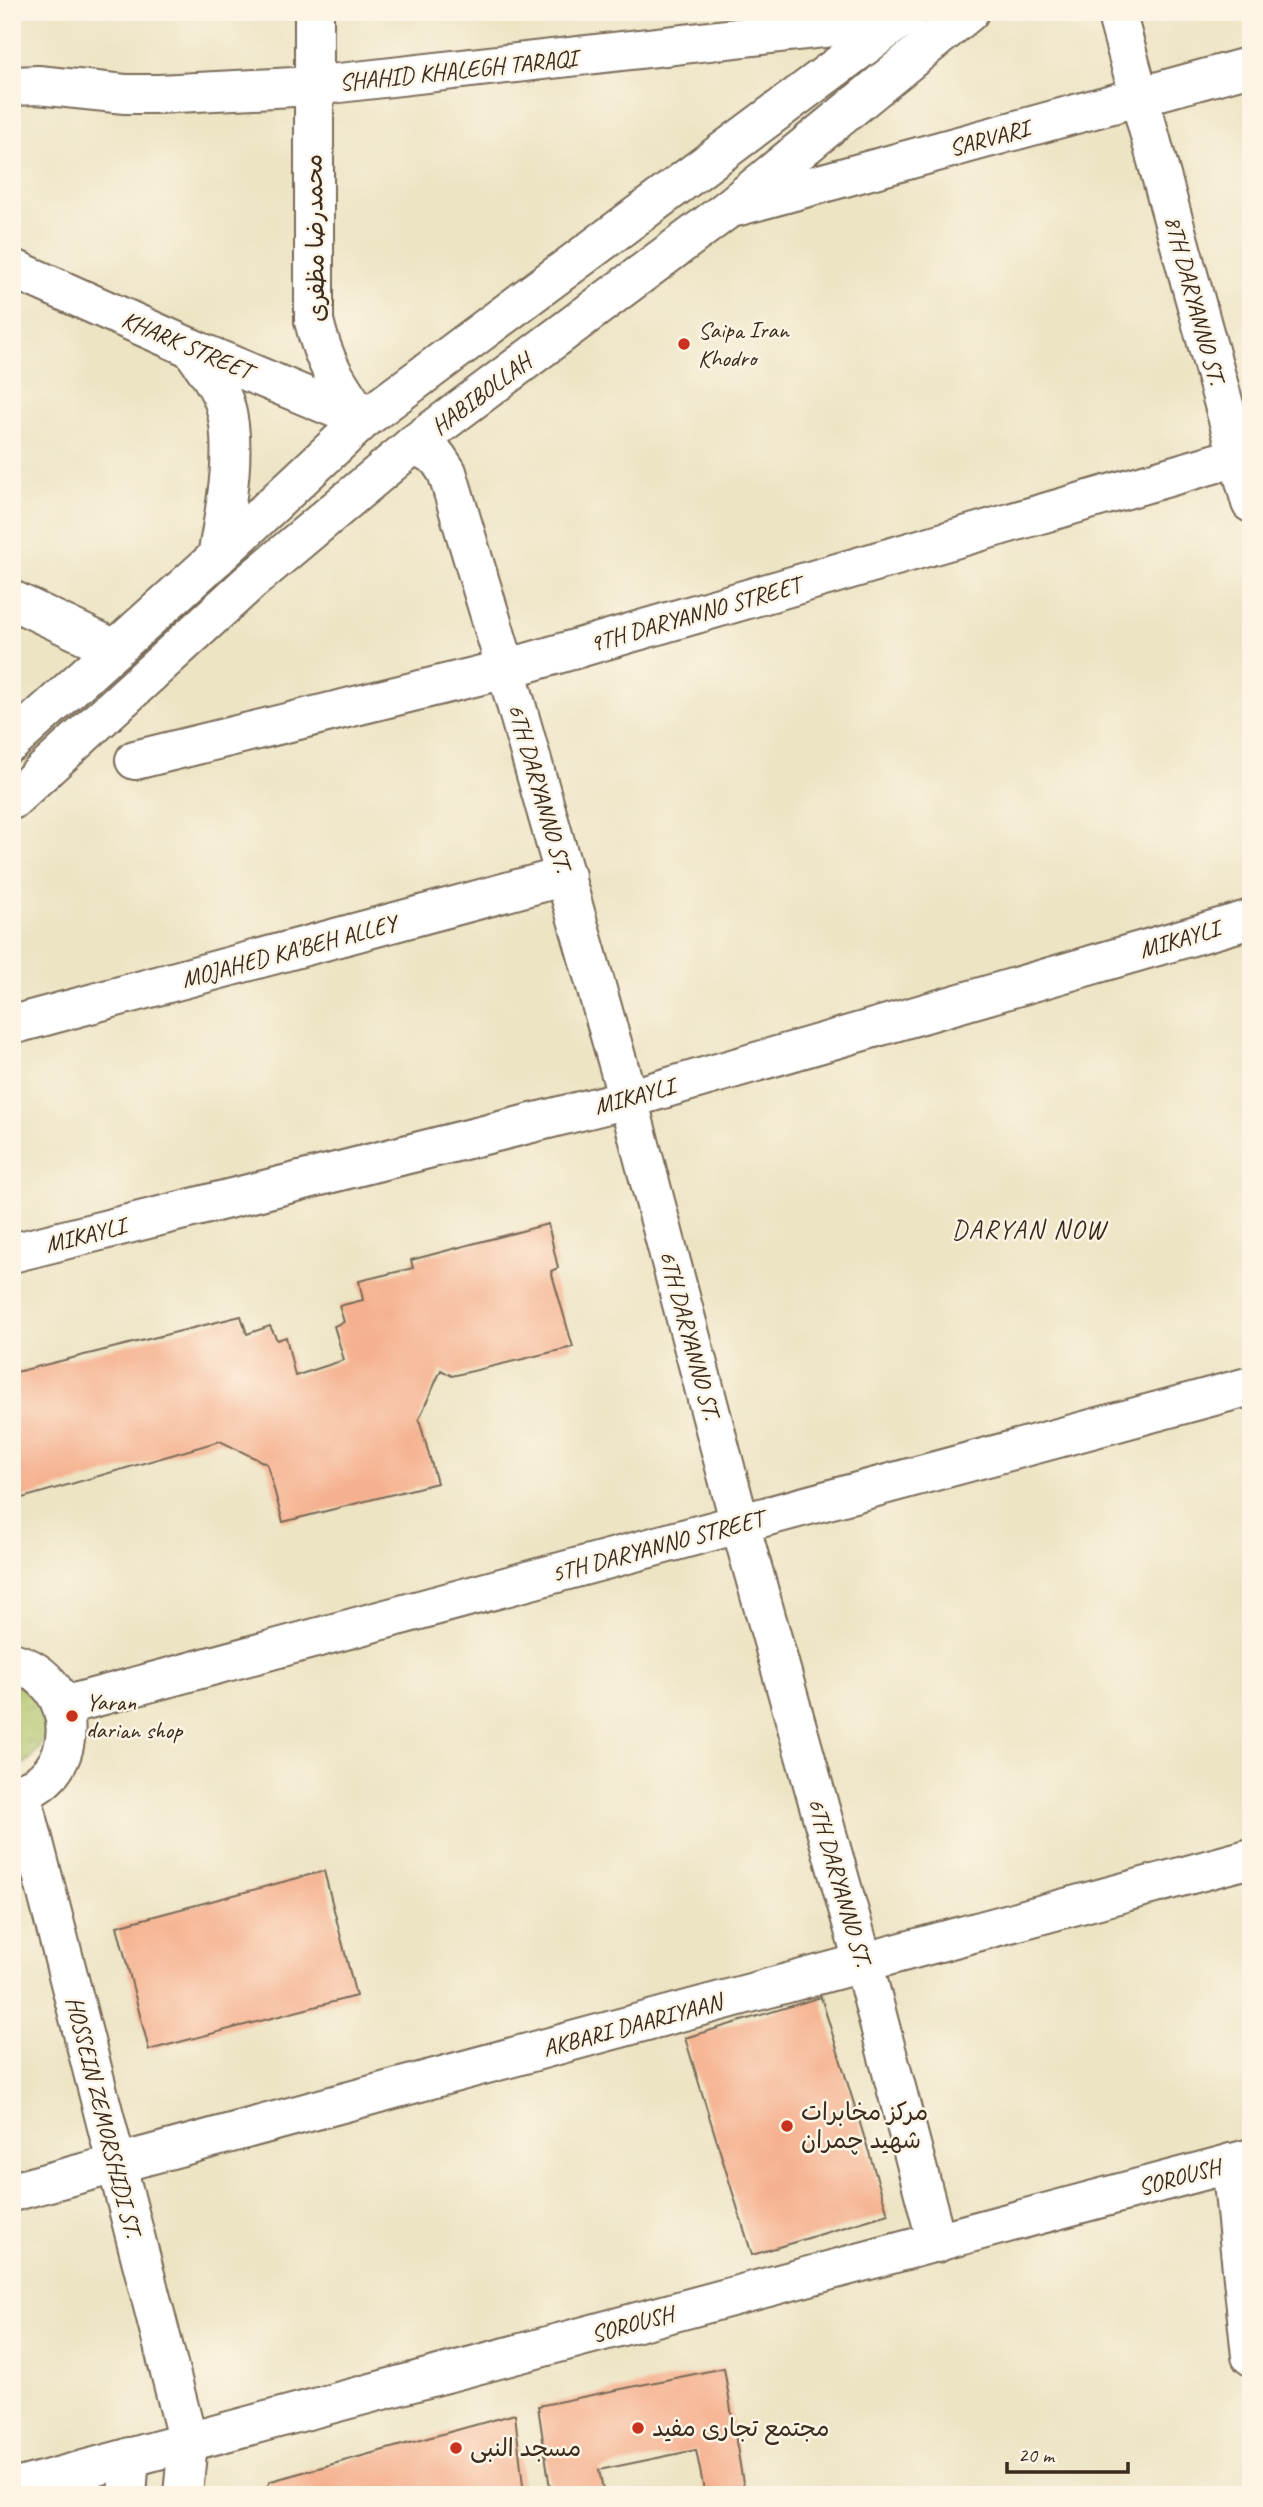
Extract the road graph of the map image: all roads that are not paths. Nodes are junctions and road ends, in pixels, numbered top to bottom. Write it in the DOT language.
graph roads {
  1 [pos="314,12"];
  2 [pos="969,12"];
  3 [pos="1116,12"];
  4 [pos="905,15"];
  5 [pos="1251,66"];
  6 [pos="12,86"];
  7 [pos="313,86"];
  8 [pos="1139,97"];
  9 [pos="728,209"];
  10 [pos="12,268"];
  11 [pos="191,348"];
  12 [pos="363,420"];
  13 [pos="414,444"];
  14 [pos="1244,455"];
  15 [pos="1251,503"];
  16 [pos="217,557"];
  17 [pos="12,600"];
  18 [pos="115,649"];
  19 [pos="506,669"];
  20 [pos="12,742"];
  21 [pos="135,760"];
  22 [pos="12,800"];
  23 [pos="566,876"];
  24 [pos="1251,919"];
  25 [pos="12,1025"];
  26 [pos="628,1098"];
  27 [pos="12,1253"];
  28 [pos="1251,1386"];
  29 [pos="740,1524"];
  30 [pos="12,1662"];
  31 [pos="63,1706"];
  32 [pos="17,1793"];
  33 [pos="1251,1857"];
  34 [pos="863,1962"];
  35 [pos="1241,2161"];
  36 [pos="117,2164"];
  37 [pos="12,2192"];
  38 [pos="937,2243"];
  39 [pos="1251,2356"];
  40 [pos="188,2442"];
  41 [pos="130,2457"];
  42 [pos="12,2489"];
  43 [pos="127,2495"];
  44 [pos="183,2495"];
  1 -- 7 [label="street, محمدرضا مظفری"];
  2 -- 9 [label="street, HABIBOLLAH"];
  3 -- 8 [label="street, 8TH DARYANNO ST."];
  4 -- 7 [label="street, SHAHID KHALEGH TARAQI"];
  4 -- 12 [label="street, HABIBOLLAH"];
  5 -- 8 [label="street, SARVARI"];
  6 -- 7 [label="street, SHAHID KHALEGH TARAQI"];
  7 -- 12 [label="street, محمدرضا مظفری"];
  8 -- 9 [label="street, SARVARI"];
  8 -- 14 [label="street, 8TH DARYANNO ST."];
  9 -- 13 [label="street, HABIBOLLAH"];
  10 -- 11 [label="street, KHARK STREET"];
  11 -- 12 [label="street, KHARK STREET"];
  11 -- 16 [label="street"];
  12 -- 13 [label="street, KHARK STREET"];
  12 -- 16 [label="street, HABIBOLLAH"];
  13 -- 19 [label="street, 6TH DARYANNO ST."];
  13 -- 22 [label="street, HABIBOLLAH"];
  14 -- 15 [label="street, 8TH DARYANNO ST."];
  14 -- 19 [label="street, 9TH DARYANNO STREET"];
  16 -- 18 [label="street, HABIBOLLAH"];
  17 -- 18 [label="street"];
  18 -- 20 [label="street, HABIBOLLAH"];
  19 -- 21 [label="street, 9TH DARYANNO STREET"];
  19 -- 23 [label="street, 6TH DARYANNO ST."];
  23 -- 25 [label="street, MOJAHED KA'BEH ALLEY"];
  23 -- 26 [label="street, 6TH DARYANNO ST."];
  24 -- 26 [label="street, MIKAYLI"];
  26 -- 27 [label="street, MIKAYLI"];
  26 -- 29 [label="street, 6TH DARYANNO ST."];
  28 -- 29 [label="street, 5TH DARYANNO STREET"];
  29 -- 31 [label="street, 5TH DARYANNO STREET"];
  29 -- 34 [label="street, 6TH DARYANNO ST."];
  30 -- 31 [label="street"];
  31 -- 32 [label="street"];
  32 -- 36 [label="street, HOSSEIN ZEMORSHIDI ST."];
  33 -- 34 [label="street, AKBARI DAARIYAAN"];
  34 -- 36 [label="street, AKBARI DAARIYAAN"];
  34 -- 38 [label="street, 6TH DARYANNO ST."];
  35 -- 38 [label="street, SOROUSH"];
  35 -- 39 [label="street"];
  36 -- 37 [label="street, AKBARI DAARIYAAN"];
  36 -- 40 [label="street, HOSSEIN ZEMORSHIDI ST."];
  38 -- 40 [label="street, SOROUSH"];
  40 -- 41 [label="street, SOROUSH"];
  40 -- 44 [label="street, HOSSEIN ZEMORSHIDI ST."];
  41 -- 42 [label="street, SOROUSH"];
  41 -- 43 [label="street"];
}
